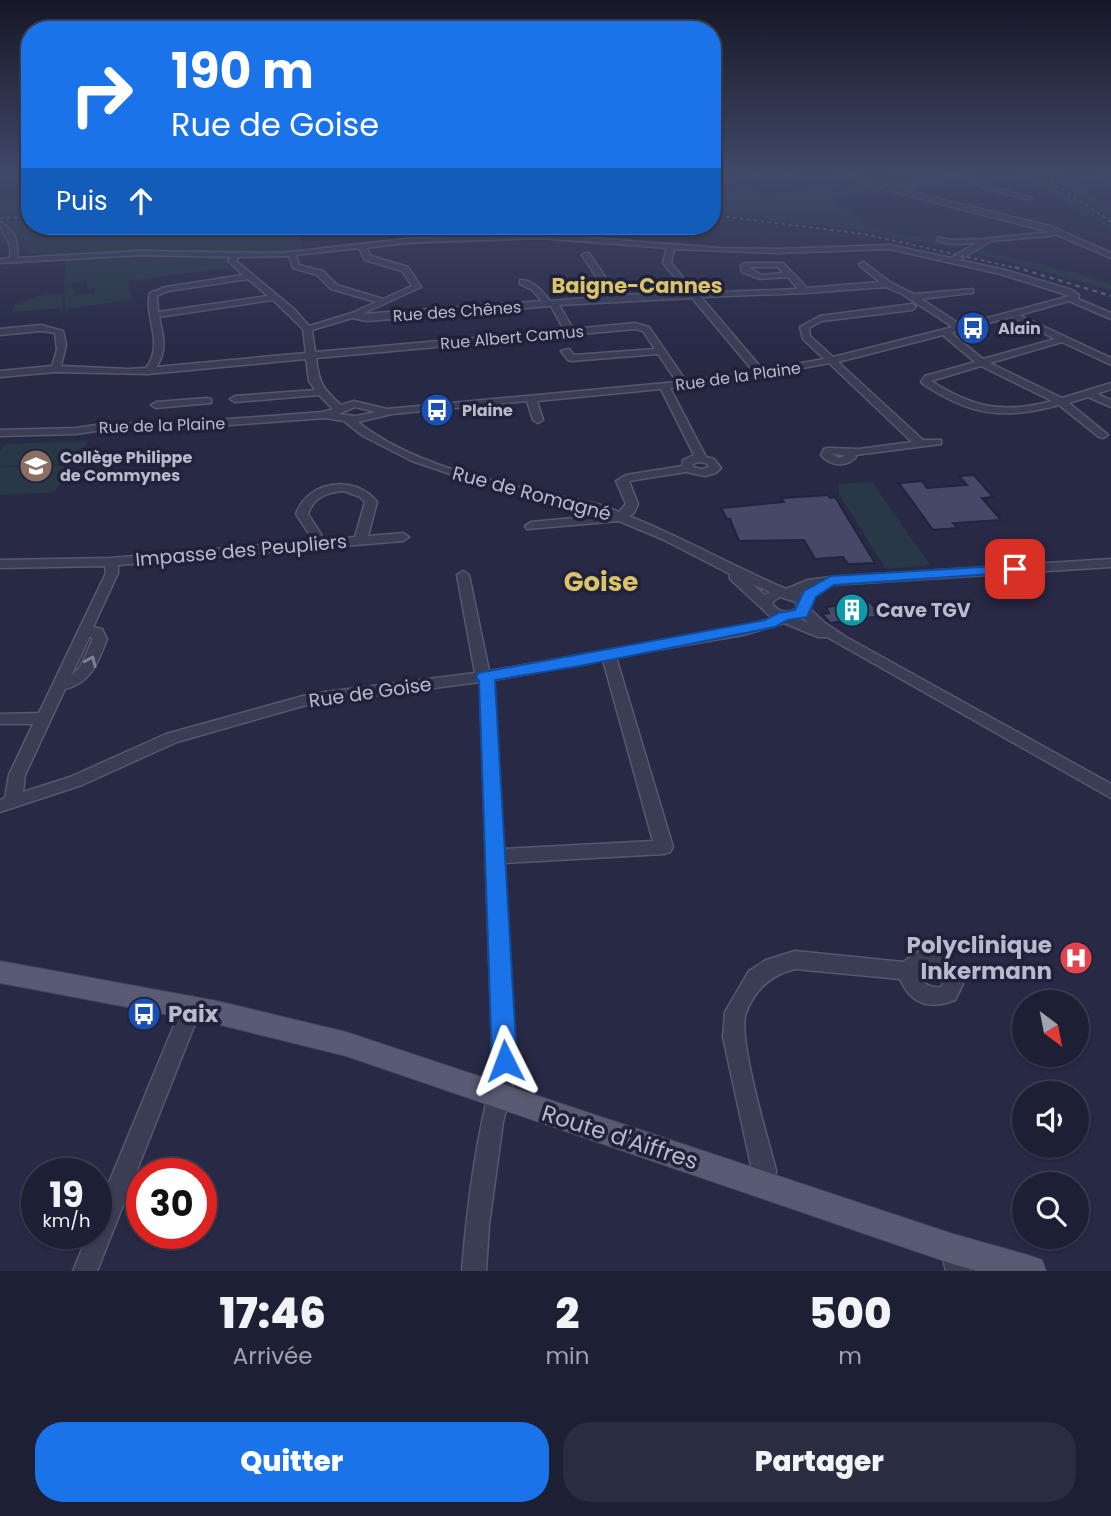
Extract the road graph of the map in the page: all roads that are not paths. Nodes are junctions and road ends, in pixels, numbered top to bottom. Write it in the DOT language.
graph roads {
  1 [pos="8,232"];
  2 [pos="1055,234"];
  3 [pos="492,237"];
  4 [pos="941,239"];
  5 [pos="984,242"];
  6 [pos="1051,244"];
  7 [pos="361,246"];
  8 [pos="671,247"];
  9 [pos="492,251"];
  10 [pos="1110,254"];
  11 [pos="292,255"];
  12 [pos="586,255"];
  13 [pos="1095,255"];
  14 [pos="236,256"];
  15 [pos="13,260"];
  16 [pos="950,262"];
  17 [pos="1111,262"];
  18 [pos="0,264"];
  19 [pos="863,264"];
  20 [pos="788,275"];
  21 [pos="250,276"];
  22 [pos="523,282"];
  23 [pos="887,284"];
  24 [pos="805,291"];
  25 [pos="970,291"];
  26 [pos="693,293"];
  27 [pos="275,297"];
  28 [pos="615,298"];
  29 [pos="1074,298"];
  30 [pos="384,302"];
  31 [pos="912,302"];
  32 [pos="551,303"];
  33 [pos="155,315"];
  34 [pos="1013,315"];
  35 [pos="352,316"];
  36 [pos="1111,316"];
  37 [pos="307,329"];
  38 [pos="961,329"];
  39 [pos="0,332"];
  40 [pos="570,332"];
  41 [pos="946,333"];
  42 [pos="1063,339"];
  43 [pos="662,351"];
  44 [pos="311,357"];
  45 [pos="587,357"];
  46 [pos="831,361"];
  47 [pos="981,362"];
  48 [pos="1111,362"];
  49 [pos="55,369"];
  50 [pos="148,371"];
  51 [pos="0,374"];
  52 [pos="761,374"];
  53 [pos="684,385"];
  54 [pos="1111,386"];
  55 [pos="665,387"];
  56 [pos="1088,393"];
  57 [pos="325,396"];
  58 [pos="235,399"];
  59 [pos="532,400"];
  60 [pos="207,401"];
  61 [pos="1060,401"];
  62 [pos="173,404"];
  63 [pos="354,404"];
  64 [pos="1111,404"];
  65 [pos="156,405"];
  66 [pos="368,413"];
  67 [pos="342,414"];
  68 [pos="538,420"];
  69 [pos="163,427"];
  70 [pos="0,433"];
  71 [pos="1103,435"];
  72 [pos="375,437"];
  73 [pos="937,442"];
  74 [pos="921,444"];
  75 [pos="848,452"];
  76 [pos="621,517"];
  77 [pos="531,526"];
  78 [pos="403,537"];
  79 [pos="361,541"];
  80 [pos="316,545"];
  81 [pos="111,562"];
  82 [pos="1111,564"];
  83 [pos="0,565"];
  84 [pos="727,568"];
  85 [pos="463,575"];
  86 [pos="831,581"];
  87 [pos="786,593"];
  88 [pos="767,606"];
  89 [pos="805,608"];
  90 [pos="786,616"];
  91 [pos="754,627"];
  92 [pos="841,640"];
  93 [pos="608,654"];
  94 [pos="484,677"];
  95 [pos="44,718"];
  96 [pos="0,719"];
  97 [pos="1111,792"];
  98 [pos="7,804"];
  99 [pos="494,857"];
  100 [pos="909,971"];
  101 [pos="0,972"];
  102 [pos="192,1006"];
  103 [pos="498,1096"];
  104 [pos="763,1185"];
  105 [pos="955,1260"];
  106 [pos="85,1271"];
  107 [pos="474,1271"];
  108 [pos="1031,1271"];
  1 -- 15 [label="street"];
  2 -- 5 [label="street"];
  2 -- 10 [label="street"];
  3 -- 7 [label="street"];
  3 -- 8 [label="street"];
  3 -- 9 [label="street"];
  4 -- 5 [label="street"];
  5 -- 16 [label="street"];
  6 -- 13 [label="street"];
  7 -- 11 [label="street"];
  7 -- 30 [label="street"];
  8 -- 16 [label="street"];
  8 -- 26 [label="street"];
  10 -- 13 [label="street"];
  11 -- 14 [label="street"];
  11 -- 30 [label="street"];
  12 -- 28 [label="street"];
  13 -- 17 [label="street"];
  14 -- 15 [label="street"];
  14 -- 21 [label="street"];
  15 -- 18 [label="street"];
  16 -- 29 [label="street"];
  19 -- 23 [label="street"];
  20 -- 24 [label="street"];
  21 -- 27 [label="street"];
  21 -- 33 [label="street"];
  22 -- 32 [label="street"];
  23 -- 24 [label="street, Rue des Chênes"];
  23 -- 31 [label="street"];
  24 -- 26 [label="street, Rue des Chênes"];
  25 -- 31 [label="street"];
  26 -- 28 [label="street, Rue des Chênes"];
  26 -- 52 [label="street"];
  27 -- 33 [label="street"];
  27 -- 37 [label="street"];
  28 -- 32 [label="street, Rue des Chênes"];
  29 -- 34 [label="street, Rue de la Plaine"];
  29 -- 36 [label="street"];
  30 -- 35 [label="street"];
  31 -- 38 [label="street"];
  31 -- 46 [label="street"];
  32 -- 35 [label="street, Rue des Chênes"];
  32 -- 40 [label="street"];
  33 -- 50 [label="street"];
  34 -- 38 [label="street, Rue de la Plaine"];
  34 -- 42 [label="street"];
  35 -- 37 [label="street, Rue des Chênes"];
  37 -- 44 [label="street"];
  38 -- 41 [label="street, Rue de la Plaine"];
  39 -- 49 [label="street"];
  40 -- 43 [label="street, Rue Albert Camus"];
  40 -- 44 [label="street, Rue Albert Camus"];
  41 -- 46 [label="street, Rue de la Plaine"];
  41 -- 47 [label="street"];
  42 -- 47 [label="street"];
  42 -- 48 [label="street"];
  43 -- 45 [label="street"];
  43 -- 53 [label="street, Rue Albert Camus"];
  44 -- 50 [label="street, Rue Albert Camus"];
  44 -- 57 [label="street"];
  46 -- 52 [label="street, Rue de la Plaine"];
  46 -- 74 [label="street"];
  47 -- 61 [label="street"];
  47 -- 61 [label="street"];
  49 -- 50 [label="street, Rue Albert Camus"];
  49 -- 51 [label="street, Rue Albert Camus"];
  52 -- 53 [label="street, Rue de la Plaine"];
  53 -- 55 [label="street, Rue de la Plaine"];
  54 -- 56 [label="street"];
  55 -- 59 [label="street, Rue de la Plaine"];
  55 -- 76 [label="street"];
  56 -- 61 [label="street"];
  56 -- 64 [label="street"];
  57 -- 58 [label="street"];
  57 -- 63 [label="street"];
  57 -- 67 [label="street, Rue de Romagné"];
  59 -- 66 [label="street, Rue de la Plaine"];
  59 -- 68 [label="street"];
  60 -- 62 [label="street"];
  61 -- 71 [label="street"];
  62 -- 65 [label="street"];
  62 -- 69 [label="street"];
  63 -- 66 [label="street"];
  63 -- 67 [label="street"];
  66 -- 67 [label="street, Rue de la Plaine"];
  66 -- 72 [label="street"];
  67 -- 69 [label="street, Rue de la Plaine"];
  67 -- 72 [label="street, Rue de Romagné"];
  69 -- 70 [label="street, Rue de la Plaine"];
  72 -- 76 [label="street, Rue de Romagné"];
  73 -- 74 [label="street"];
  74 -- 75 [label="street"];
  76 -- 77 [label="street"];
  76 -- 84 [label="street, Rue de Romagné"];
  78 -- 79 [label="street, Impasse des Peupliers"];
  79 -- 80 [label="street, Impasse des Peupliers"];
  79 -- 80 [label="street"];
  80 -- 81 [label="street, Impasse des Peupliers"];
  81 -- 83 [label="street"];
  81 -- 95 [label="street, Impasse des Peupliers"];
  82 -- 86 [label="street"];
  84 -- 87 [label="street, Rue de Romagné"];
  84 -- 88 [label="street, Rue de Romagné"];
  85 -- 94 [label="street"];
  86 -- 87 [label="street"];
  86 -- 89 [label="street"];
  87 -- 88 [label="street"];
  87 -- 89 [label="street, Rue de Romagné"];
  88 -- 90 [label="street, Rue de Romagné"];
  88 -- 91 [label="street"];
  89 -- 90 [label="street, Rue de Goise"];
  89 -- 92 [label="street, Rue de Romagné"];
  90 -- 91 [label="street, Rue de Goise"];
  90 -- 92 [label="street, Rue de Romagné"];
  91 -- 93 [label="street, Rue de Goise"];
  92 -- 97 [label="street"];
  93 -- 94 [label="street, Rue de Goise"];
  93 -- 99 [label="street"];
  94 -- 98 [label="street, Rue de Goise"];
  94 -- 99 [label="street"];
  95 -- 96 [label="street"];
  95 -- 98 [label="street, Impasse des Peupliers"];
  99 -- 103 [label="street"];
  100 -- 104 [label="street"];
  101 -- 102 [label="main road, Route d'Aiffres"];
  102 -- 103 [label="main road, Route d'Aiffres"];
  102 -- 106 [label="street"];
  103 -- 104 [label="main road, Route d'Aiffres"];
  103 -- 107 [label="street"];
  104 -- 105 [label="main road, Route d'Aiffres"];
  105 -- 108 [label="main road, Route d'Aiffres"];
}
